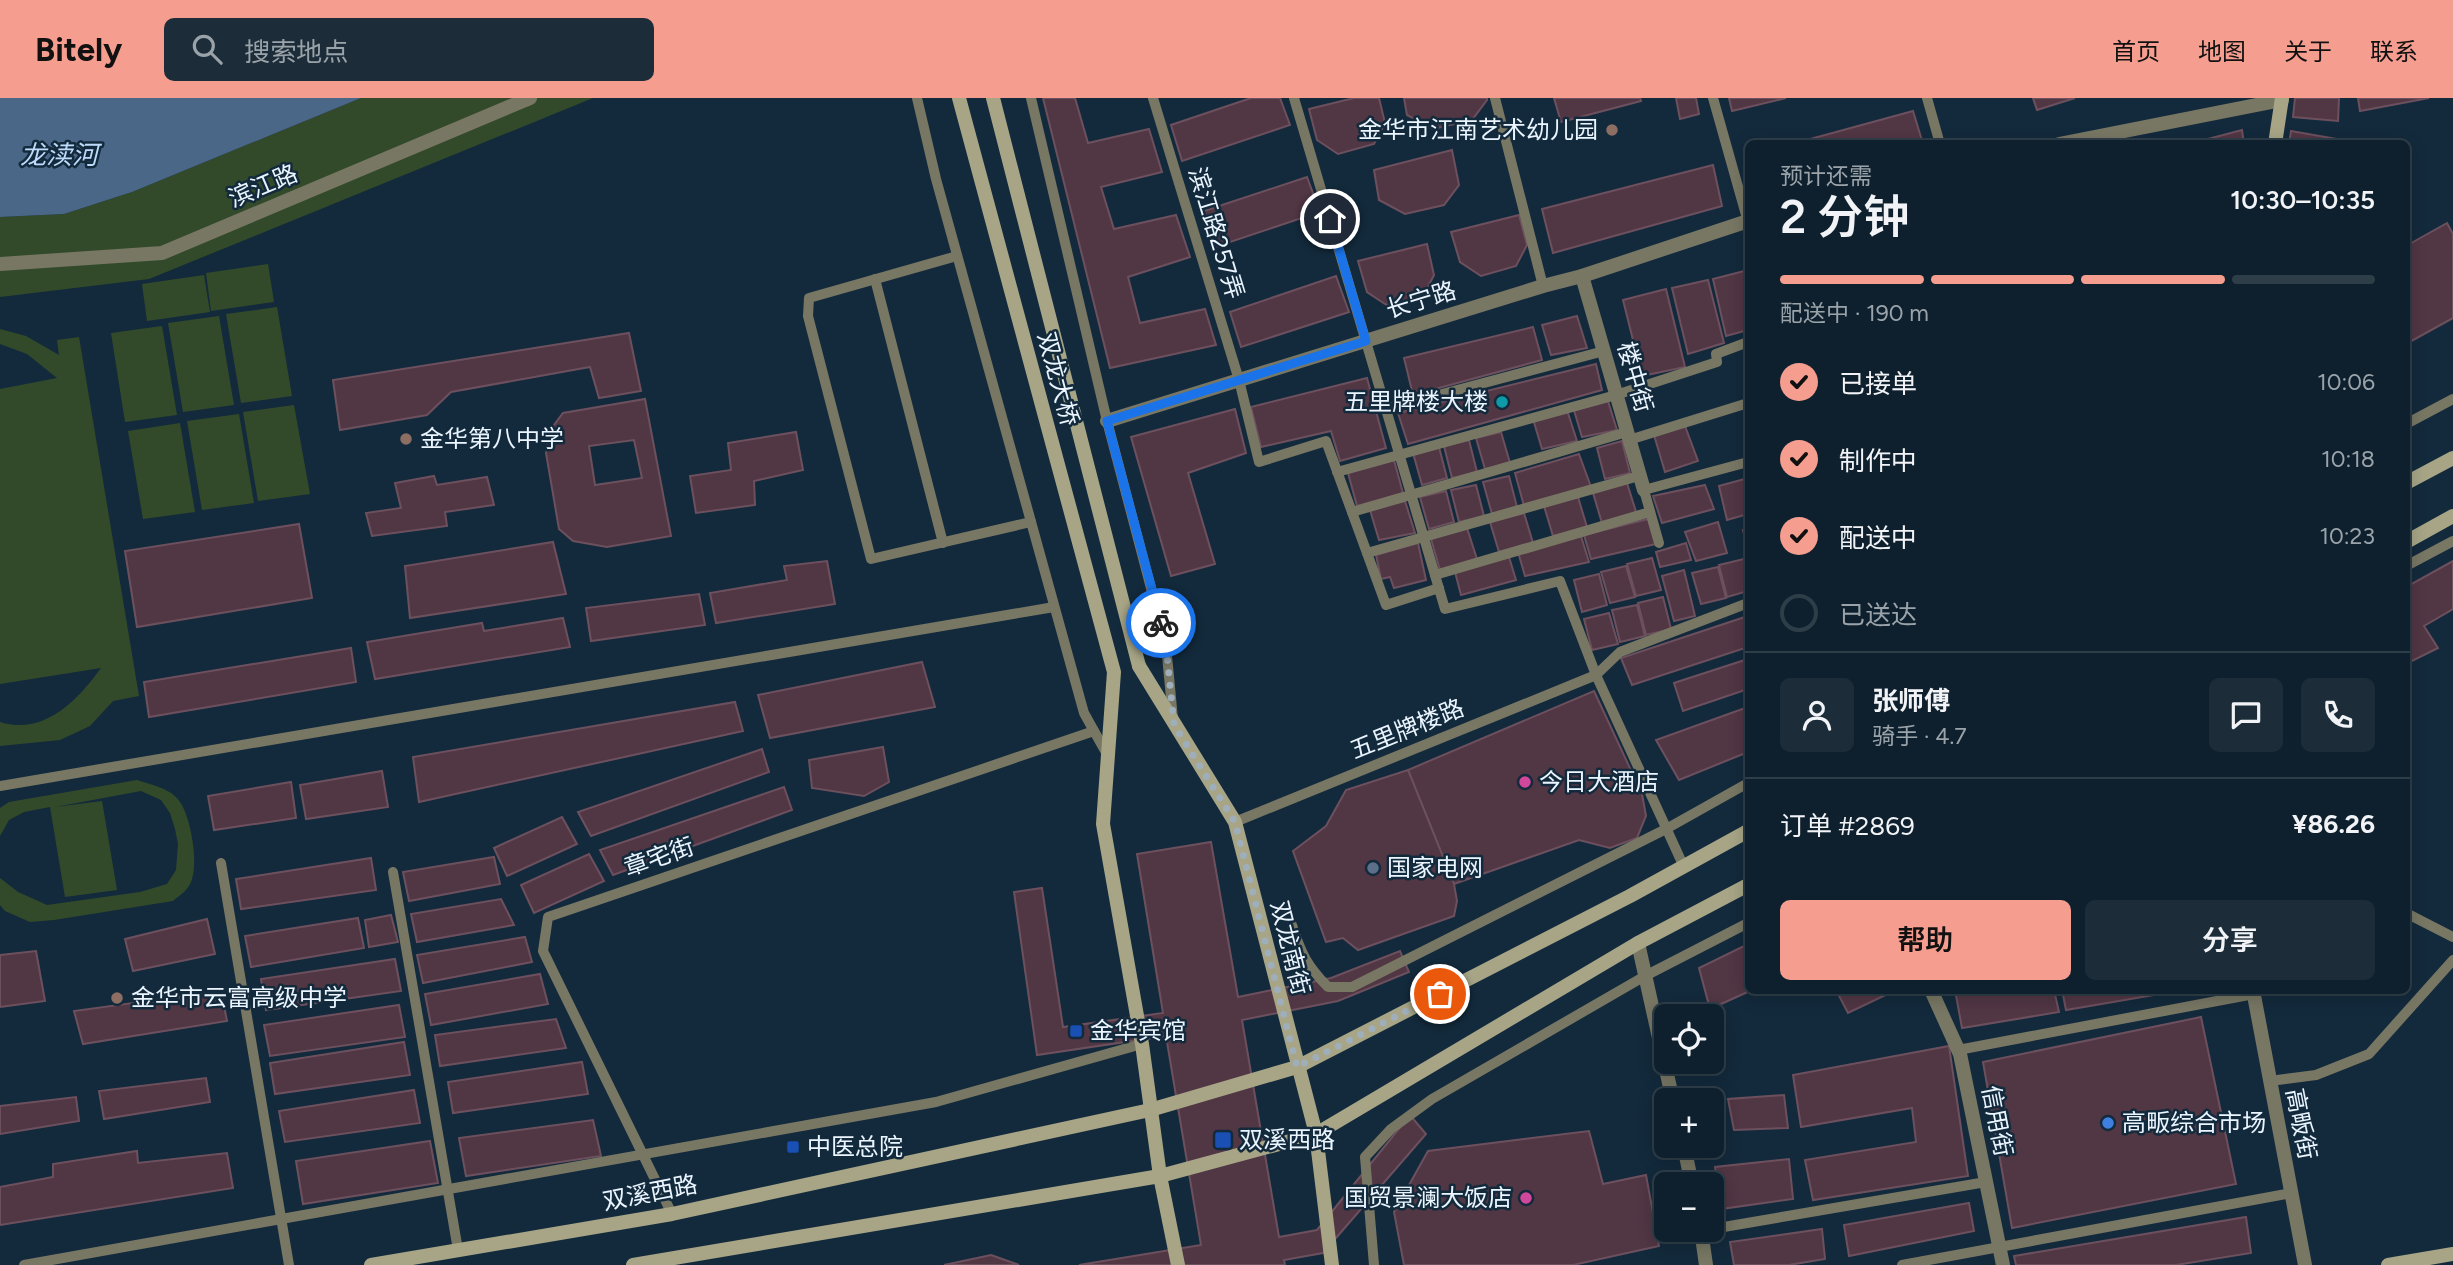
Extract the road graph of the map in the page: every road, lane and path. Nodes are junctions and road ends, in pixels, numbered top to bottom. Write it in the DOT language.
graph roads {
  1 [pos="530,98"];
  2 [pos="917,98"];
  3 [pos="959,98"];
  4 [pos="993,98"];
  5 [pos="1031,98"];
  6 [pos="1153,98"];
  7 [pos="1294,98"];
  8 [pos="1495,98"];
  9 [pos="1713,98"];
  10 [pos="1927,98"];
  11 [pos="2282,99"];
  12 [pos="1939,140"];
  13 [pos="2079,140"];
  14 [pos="2276,140"];
  15 [pos="1745,210"];
  16 [pos="1745,222"];
  17 [pos="957,256"];
  18 [pos="0,264"];
  19 [pos="1582,276"];
  20 [pos="875,279"];
  21 [pos="1543,286"];
  22 [pos="1366,341"];
  23 [pos="1745,343"];
  24 [pos="1604,351"];
  25 [pos="1239,380"];
  26 [pos="1616,395"];
  27 [pos="2453,399"];
  28 [pos="1745,404"];
  29 [pos="1386,409"];
  30 [pos="1107,421"];
  31 [pos="2410,422"];
  32 [pos="1628,436"];
  33 [pos="1399,453"];
  34 [pos="2453,458"];
  35 [pos="1745,463"];
  36 [pos="1337,472"];
  37 [pos="2410,482"];
  38 [pos="1642,483"];
  39 [pos="1411,495"];
  40 [pos="1352,512"];
  41 [pos="1650,512"];
  42 [pos="2453,516"];
  43 [pos="1031,522"];
  44 [pos="1423,536"];
  45 [pos="2410,540"];
  46 [pos="2453,541"];
  47 [pos="943,543"];
  48 [pos="1659,543"];
  49 [pos="1367,554"];
  50 [pos="2410,564"];
  51 [pos="1435,575"];
  52 [pos="1438,588"];
  53 [pos="1745,604"];
  54 [pos="1054,607"];
  55 [pos="1139,666"];
  56 [pos="1596,675"];
  57 [pos="1174,725"];
  58 [pos="1094,731"];
  59 [pos="1109,757"];
  60 [pos="1745,785"];
  61 [pos="0,786"];
  62 [pos="1235,822"];
  63 [pos="1666,829"];
  64 [pos="1745,833"];
  65 [pos="221,863"];
  66 [pos="1684,867"];
  67 [pos="393,872"];
  68 [pos="1745,887"];
  69 [pos="2410,915"];
  70 [pos="1292,925"];
  71 [pos="1745,925"];
  72 [pos="2453,937"];
  73 [pos="1638,943"];
  74 [pos="2453,960"];
  75 [pos="1645,976"];
  76 [pos="1933,994"];
  77 [pos="2244,994"];
  78 [pos="2254,994"];
  79 [pos="1142,1044"];
  80 [pos="1958,1050"];
  81 [pos="1297,1067"];
  82 [pos="2270,1081"];
  83 [pos="1670,1088"];
  84 [pos="1150,1110"];
  85 [pos="1316,1133"];
  86 [pos="643,1154"];
  87 [pos="1160,1176"];
  88 [pos="1986,1182"];
  89 [pos="447,1189"];
  90 [pos="2291,1193"];
  91 [pos="672,1214"];
  92 [pos="281,1219"];
  93 [pos="1724,1227"];
  94 [pos="1704,1242"];
  95 [pos="1999,1247"];
  96 [pos="458,1250"];
  97 [pos="2453,1254"];
  98 [pos="24,1265"];
  99 [pos="289,1265"];
  100 [pos="371,1265"];
  101 [pos="633,1265"];
  102 [pos="1178,1265"];
  103 [pos="1332,1265"];
  104 [pos="1374,1265"];
  105 [pos="1706,1265"];
  106 [pos="1902,1265"];
  107 [pos="2003,1265"];
  108 [pos="2305,1265"];
  109 [pos="2388,1265"];
  1 -- 18 [label="street, 滨江路"];
  2 -- 17 [label="lane"];
  3 -- 59 [label="main road, 双龙大桥"];
  4 -- 55 [label="main road, 双龙大桥, bridge"];
  5 -- 30 [label="lane"];
  6 -- 25 [label="lane, 滨江路257弄"];
  7 -- 22 [label="lane"];
  8 -- 21 [label="lane"];
  9 -- 15 [label="lane"];
  10 -- 12 [label="lane"];
  11 -- 13 [label="street"];
  11 -- 14 [label="main road"];
  16 -- 19 [label="street, 长宁路"];
  17 -- 20 [label="lane"];
  17 -- 43 [label="lane"];
  19 -- 21 [label="street, 长宁路"];
  19 -- 24 [label="street, 楼中街"];
  20 -- 47 [label="lane"];
  20 -- 47 [label="lane"];
  21 -- 22 [label="street, 长宁路"];
  22 -- 25 [label="street, 长宁路"];
  22 -- 29 [label="lane"];
  23 -- 26 [label="lane"];
  24 -- 26 [label="street, 楼中街"];
  24 -- 29 [label="lane"];
  25 -- 30 [label="street, 长宁路"];
  25 -- 36 [label="lane, 滨江路257弄"];
  26 -- 32 [label="street, 楼中街"];
  26 -- 33 [label="lane"];
  27 -- 31 [label="lane"];
  28 -- 32 [label="lane"];
  29 -- 33 [label="lane"];
  30 -- 57 [label="lane"];
  32 -- 38 [label="street, 楼中街"];
  32 -- 39 [label="lane"];
  33 -- 36 [label="lane"];
  33 -- 39 [label="lane"];
  34 -- 37 [label="main road"];
  35 -- 38 [label="lane"];
  36 -- 40 [label="lane"];
  38 -- 41 [label="lane"];
  38 -- 44 [label="lane"];
  39 -- 40 [label="lane"];
  39 -- 44 [label="lane"];
  40 -- 49 [label="lane"];
  41 -- 48 [label="lane"];
  41 -- 51 [label="lane"];
  42 -- 45 [label="main road"];
  43 -- 47 [label="lane"];
  43 -- 54 [label="lane"];
  44 -- 49 [label="lane"];
  44 -- 51 [label="lane"];
  46 -- 50 [label="lane"];
  49 -- 52 [label="lane"];
  51 -- 52 [label="lane"];
  52 -- 56 [label="lane"];
  53 -- 56 [label="lane, 五里牌楼路"];
  54 -- 58 [label="lane"];
  54 -- 61 [label="lane"];
  55 -- 57 [label="main road, 双龙南街"];
  56 -- 62 [label="lane, 五里牌楼路"];
  56 -- 63 [label="lane"];
  57 -- 62 [label="main road, 双龙南街"];
  58 -- 59 [label="lane"];
  58 -- 86 [label="lane, 章宅街"];
  59 -- 79 [label="main road"];
  60 -- 63 [label="lane"];
  62 -- 81 [label="main road, 双龙南街"];
  63 -- 66 [label="lane"];
  63 -- 70 [label="lane"];
  64 -- 66 [label="main road, 双溪西路"];
  65 -- 92 [label="lane"];
  66 -- 81 [label="main road, 双溪西路"];
  67 -- 89 [label="lane"];
  68 -- 73 [label="main road"];
  69 -- 72 [label="lane"];
  71 -- 75 [label="lane"];
  73 -- 75 [label="street"];
  73 -- 85 [label="main road"];
  74 -- 82 [label="lane"];
  75 -- 83 [label="street"];
  75 -- 104 [label="lane"];
  76 -- 80 [label="street, 信用街"];
  77 -- 80 [label="lane"];
  78 -- 82 [label="street, 高畈街"];
  79 -- 84 [label="main road"];
  79 -- 86 [label="lane"];
  80 -- 88 [label="street, 信用街"];
  81 -- 84 [label="main road, 双溪西路"];
  81 -- 85 [label="main road, 双龙南街"];
  82 -- 90 [label="street, 高畈街"];
  84 -- 87 [label="main road"];
  84 -- 91 [label="main road, 双溪西路"];
  85 -- 87 [label="main road"];
  85 -- 103 [label="main road, 双龙南街"];
  86 -- 89 [label="lane"];
  86 -- 91 [label="lane, 章宅街"];
  87 -- 101 [label="main road"];
  87 -- 102 [label="main road"];
  88 -- 93 [label="lane"];
  88 -- 95 [label="street, 信用街"];
  89 -- 92 [label="lane"];
  89 -- 96 [label="lane"];
  90 -- 95 [label="lane"];
  90 -- 108 [label="street, 高畈街"];
  91 -- 96 [label="main road, 双溪西路"];
  92 -- 98 [label="lane"];
  92 -- 99 [label="lane"];
  94 -- 105 [label="street"];
  95 -- 106 [label="lane"];
  95 -- 107 [label="street, 信用街"];
  96 -- 100 [label="main road, 双溪西路"];
  97 -- 109 [label="main road"];
}
